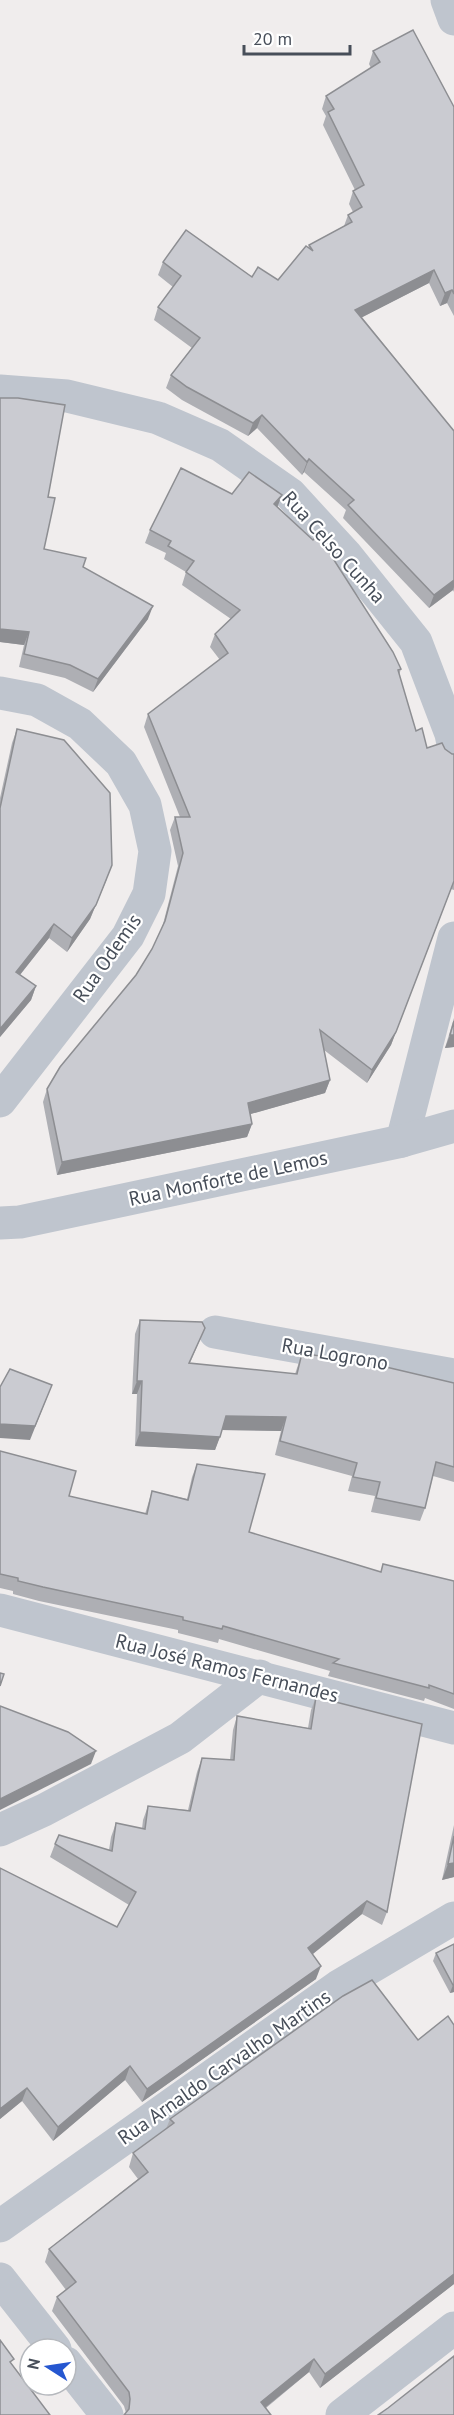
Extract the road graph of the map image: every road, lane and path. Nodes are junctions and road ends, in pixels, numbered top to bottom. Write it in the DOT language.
graph roads {
  1 [pos="0,391"];
  2 [pos="0,693"];
  3 [pos="454,749"];
  4 [pos="454,938"];
  5 [pos="0,1101"];
  6 [pos="454,1126"];
  7 [pos="402,1141"];
  8 [pos="7,1216"];
  9 [pos="215,1332"];
  10 [pos="454,1375"];
  11 [pos="0,1610"];
  12 [pos="260,1676"];
  13 [pos="454,1728"];
  14 [pos="0,1830"];
  15 [pos="454,1918"];
  16 [pos="0,2226"];
  17 [pos="0,2279"];
  18 [pos="454,2328"];
  19 [pos="46,2337"];
  20 [pos="78,2378"];
  21 [pos="107,2415"];
  22 [pos="342,2415"];
  1 -- 3 [label="street, Rua Celso Cunha"];
  2 -- 5 [label="street, Rua Odemis"];
  4 -- 7 [label="street"];
  6 -- 7 [label="street, Rua Monforte de Lemos"];
  7 -- 8 [label="street, Rua Monforte de Lemos"];
  9 -- 10 [label="street, Rua Logrono"];
  11 -- 12 [label="street, Rua José Ramos Fernandes"];
  12 -- 13 [label="street, Rua José Ramos Fernandes"];
  12 -- 14 [label="street"];
  15 -- 16 [label="street, Rua Arnaldo Carvalho Martins"];
  17 -- 19 [label="street"];
  18 -- 22 [label="street"];
  20 -- 21 [label="street"];
}
